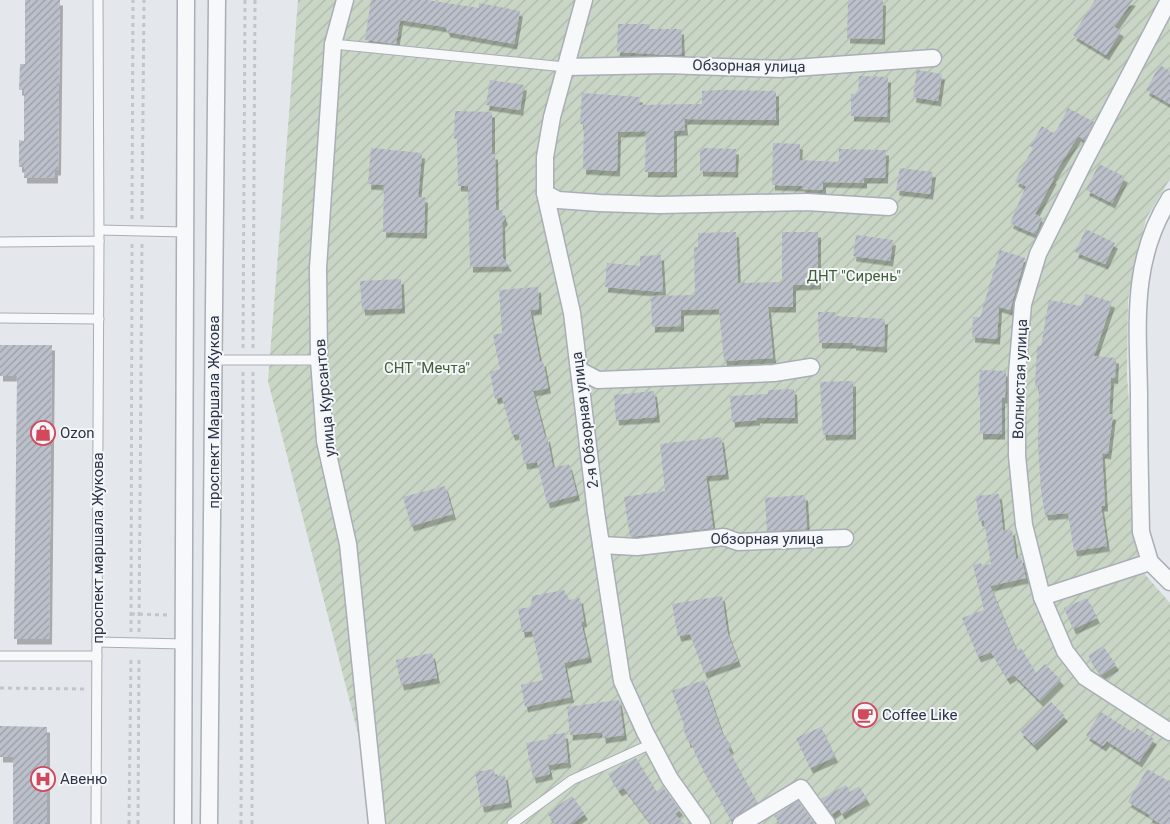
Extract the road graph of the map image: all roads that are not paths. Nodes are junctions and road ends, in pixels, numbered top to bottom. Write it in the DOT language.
graph roads {
  1 [pos="98,0"];
  2 [pos="186,0"];
  3 [pos="217,0"];
  4 [pos="346,0"];
  5 [pos="584,0"];
  6 [pos="1169,0"];
  7 [pos="333,44"];
  8 [pos="933,58"];
  9 [pos="565,67"];
  10 [pos="545,193"];
  11 [pos="1170,198"];
  12 [pos="889,207"];
  13 [pos="99,230"];
  14 [pos="185,232"];
  15 [pos="99,241"];
  16 [pos="0,242"];
  17 [pos="0,318"];
  18 [pos="99,318"];
  19 [pos="214,360"];
  20 [pos="319,360"];
  21 [pos="811,367"];
  22 [pos="579,370"];
  23 [pos="845,538"];
  24 [pos="601,545"];
  25 [pos="1150,562"];
  26 [pos="1170,582"];
  27 [pos="1042,597"];
  28 [pos="97,642"];
  29 [pos="184,644"];
  30 [pos="0,656"];
  31 [pos="97,656"];
  32 [pos="1170,732"];
  33 [pos="651,744"];
  34 [pos="96,824"];
  35 [pos="183,824"];
  36 [pos="209,824"];
  37 [pos="376,824"];
  38 [pos="512,824"];
  39 [pos="702,824"];
  40 [pos="741,824"];
  41 [pos="827,824"];
  1 -- 13 [label="lane, проспект маршала Жукова"];
  2 -- 14 [label="street, проспект Маршала Жукова"];
  3 -- 19 [label="street, проспект Маршала Жукова"];
  4 -- 7 [label="street, улица Курсантов"];
  5 -- 9 [label="street, 2-я Обзорная улица"];
  6 -- 27 [label="street, Волнистая улица"];
  7 -- 9 [label="lane"];
  7 -- 20 [label="street, улица Курсантов"];
  8 -- 9 [label="street, Обзорная улица"];
  9 -- 10 [label="street, 2-я Обзорная улица"];
  10 -- 12 [label="street"];
  10 -- 22 [label="street, 2-я Обзорная улица"];
  11 -- 25 [label="street"];
  13 -- 14 [label="lane"];
  13 -- 15 [label="lane, проспект маршала Жукова"];
  14 -- 29 [label="street, проспект Маршала Жукова"];
  15 -- 16 [label="lane"];
  15 -- 18 [label="lane, проспект маршала Жукова"];
  17 -- 18 [label="lane"];
  18 -- 28 [label="lane, проспект маршала Жукова"];
  19 -- 20 [label="lane"];
  19 -- 36 [label="street, проспект Маршала Жукова"];
  20 -- 37 [label="street, улица Курсантов"];
  21 -- 22 [label="street"];
  22 -- 24 [label="street, 2-я Обзорная улица"];
  23 -- 24 [label="street, Обзорная улица"];
  24 -- 33 [label="street, 2-я Обзорная улица"];
  25 -- 26 [label="street"];
  25 -- 27 [label="street"];
  27 -- 32 [label="street, Волнистая улица"];
  28 -- 29 [label="lane"];
  28 -- 31 [label="lane, проспект маршала Жукова"];
  29 -- 35 [label="street, проспект Маршала Жукова"];
  30 -- 31 [label="lane"];
  31 -- 34 [label="lane, проспект маршала Жукова"];
  33 -- 38 [label="lane"];
  33 -- 39 [label="street, 2-я Обзорная улица"];
  40 -- 41 [label="street"];
}
